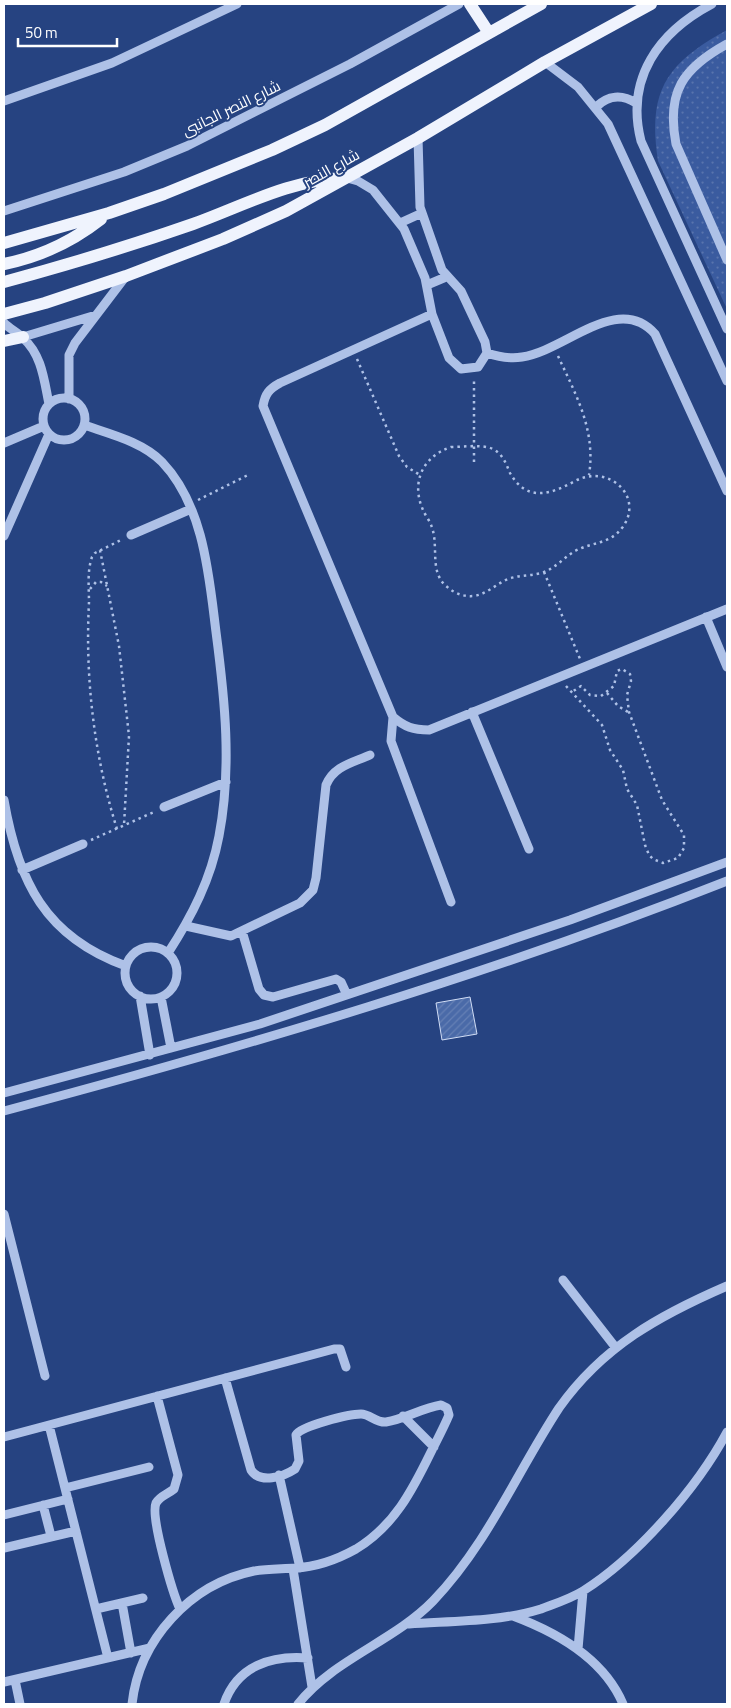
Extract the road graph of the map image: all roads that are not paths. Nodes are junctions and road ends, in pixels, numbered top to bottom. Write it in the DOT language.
graph roads {
  1 [pos="238,4"];
  2 [pos="459,4"];
  3 [pos="470,4"];
  4 [pos="541,4"];
  5 [pos="651,4"];
  6 [pos="712,4"];
  7 [pos="489,33"];
  8 [pos="727,44"];
  9 [pos="545,62"];
  10 [pos="4,101"];
  11 [pos="636,103"];
  12 [pos="596,107"];
  13 [pos="418,138"];
  14 [pos="347,178"];
  15 [pos="4,210"];
  16 [pos="109,213"];
  17 [pos="422,213"];
  18 [pos="400,223"];
  19 [pos="4,243"];
  20 [pos="727,260"];
  21 [pos="4,264"];
  22 [pos="126,276"];
  23 [pos="446,277"];
  24 [pos="4,282"];
  25 [pos="427,285"];
  26 [pos="4,314"];
  27 [pos="432,314"];
  28 [pos="96,315"];
  29 [pos="4,324"];
  30 [pos="727,330"];
  31 [pos="23,337"];
  32 [pos="4,341"];
  33 [pos="487,353"];
  34 [pos="727,381"];
  35 [pos="70,399"];
  36 [pos="49,404"];
  37 [pos="84,424"];
  38 [pos="46,430"];
  39 [pos="4,443"];
  40 [pos="727,491"];
  41 [pos="190,507"];
  42 [pos="131,534"];
  43 [pos="4,536"];
  44 [pos="727,609"];
  45 [pos="706,618"];
  46 [pos="727,667"];
  47 [pos="472,712"];
  48 [pos="393,716"];
  49 [pos="370,756"];
  50 [pos="226,782"];
  51 [pos="4,800"];
  52 [pos="164,807"];
  53 [pos="83,844"];
  54 [pos="529,849"];
  55 [pos="727,862"];
  56 [pos="22,870"];
  57 [pos="727,881"];
  58 [pos="451,902"];
  59 [pos="186,926"];
  60 [pos="242,931"];
  61 [pos="168,953"];
  62 [pos="126,966"];
  63 [pos="349,994"];
  64 [pos="140,996"];
  65 [pos="161,997"];
  66 [pos="358,1009"];
  67 [pos="171,1048"];
  68 [pos="150,1055"];
  69 [pos="4,1094"];
  70 [pos="4,1111"];
  71 [pos="4,1214"];
  72 [pos="563,1280"];
  73 [pos="727,1286"];
  74 [pos="616,1348"];
  75 [pos="346,1367"];
  76 [pos="44,1376"];
  77 [pos="225,1378"];
  78 [pos="157,1396"];
  79 [pos="403,1416"];
  80 [pos="49,1425"];
  81 [pos="727,1432"];
  82 [pos="4,1436"];
  83 [pos="434,1447"];
  84 [pos="149,1467"];
  85 [pos="279,1475"];
  86 [pos="65,1488"];
  87 [pos="68,1499"];
  88 [pos="43,1505"];
  89 [pos="4,1515"];
  90 [pos="76,1531"];
  91 [pos="51,1536"];
  92 [pos="4,1548"];
  93 [pos="297,1568"];
  94 [pos="582,1591"];
  95 [pos="143,1598"];
  96 [pos="122,1603"];
  97 [pos="96,1609"];
  98 [pos="180,1609"];
  99 [pos="513,1616"];
  100 [pos="409,1624"];
  101 [pos="150,1648"];
  102 [pos="578,1649"];
  103 [pos="131,1653"];
  104 [pos="108,1658"];
  105 [pos="308,1658"];
  106 [pos="15,1680"];
  107 [pos="4,1682"];
  108 [pos="312,1687"];
  109 [pos="20,1704"];
  110 [pos="132,1704"];
  111 [pos="224,1704"];
  112 [pos="298,1704"];
  113 [pos="623,1704"];
  1 -- 10 [label="street"];
  2 -- 15 [label="street, شارع النصر الجانبى"];
  3 -- 7 [label="main road"];
  4 -- 7 [label="main road"];
  5 -- 9 [label="main road, شارع النصر"];
  6 -- 11 [label="street"];
  7 -- 16 [label="main road"];
  8 -- 20 [label="street"];
  9 -- 12 [label="street"];
  9 -- 13 [label="main road, شارع النصر"];
  11 -- 12 [label="street"];
  11 -- 30 [label="street"];
  12 -- 34 [label="street"];
  13 -- 14 [label="main road, شارع النصر"];
  13 -- 17 [label="street"];
  14 -- 18 [label="street"];
  14 -- 22 [label="main road, شارع النصر"];
  14 -- 24 [label="main road"];
  16 -- 19 [label="main road"];
  16 -- 21 [label="main road"];
  17 -- 18 [label="street"];
  17 -- 23 [label="street"];
  18 -- 25 [label="street"];
  22 -- 26 [label="main road, شارع النصر"];
  22 -- 28 [label="street"];
  23 -- 25 [label="street"];
  23 -- 33 [label="street"];
  25 -- 27 [label="street"];
  27 -- 33 [label="street"];
  27 -- 48 [label="street"];
  28 -- 31 [label="street"];
  28 -- 35 [label="street"];
  29 -- 31 [label="street"];
  31 -- 32 [label="main road"];
  31 -- 36 [label="street"];
  33 -- 40 [label="street"];
  35 -- 36 [label="street"];
  35 -- 37 [label="street"];
  36 -- 38 [label="street"];
  37 -- 38 [label="street"];
  37 -- 41 [label="street"];
  38 -- 39 [label="street"];
  38 -- 43 [label="street"];
  41 -- 42 [label="street"];
  41 -- 50 [label="street"];
  44 -- 45 [label="street"];
  45 -- 46 [label="street"];
  45 -- 47 [label="street"];
  47 -- 48 [label="street"];
  47 -- 54 [label="street"];
  48 -- 58 [label="street"];
  49 -- 60 [label="street"];
  50 -- 52 [label="street"];
  50 -- 59 [label="street"];
  51 -- 56 [label="street"];
  53 -- 56 [label="street"];
  55 -- 63 [label="street"];
  56 -- 62 [label="street"];
  57 -- 66 [label="street"];
  59 -- 60 [label="street"];
  59 -- 61 [label="street"];
  60 -- 63 [label="street"];
  61 -- 62 [label="street"];
  61 -- 65 [label="street"];
  62 -- 64 [label="street"];
  63 -- 66 [label="street"];
  63 -- 67 [label="street"];
  64 -- 65 [label="street"];
  64 -- 68 [label="street"];
  65 -- 67 [label="street"];
  66 -- 70 [label="street"];
  67 -- 68 [label="street"];
  68 -- 69 [label="street"];
  71 -- 76 [label="street"];
  72 -- 74 [label="street"];
  73 -- 74 [label="street"];
  74 -- 100 [label="street"];
  75 -- 77 [label="street"];
  77 -- 78 [label="street"];
  77 -- 85 [label="street"];
  78 -- 80 [label="street"];
  78 -- 98 [label="street"];
  79 -- 83 [label="street"];
  79 -- 83 [label="street"];
  79 -- 85 [label="street"];
  80 -- 82 [label="street"];
  80 -- 86 [label="street"];
  81 -- 94 [label="street"];
  83 -- 93 [label="street"];
  84 -- 86 [label="street"];
  85 -- 93 [label="street"];
  86 -- 87 [label="street"];
  87 -- 88 [label="street"];
  87 -- 90 [label="street"];
  88 -- 89 [label="street"];
  88 -- 91 [label="street"];
  90 -- 91 [label="street"];
  90 -- 97 [label="street"];
  91 -- 92 [label="street"];
  93 -- 98 [label="street"];
  93 -- 105 [label="street"];
  94 -- 99 [label="street"];
  94 -- 102 [label="street"];
  95 -- 96 [label="street"];
  96 -- 97 [label="street"];
  96 -- 103 [label="street"];
  97 -- 104 [label="street"];
  98 -- 101 [label="street"];
  99 -- 100 [label="street"];
  99 -- 102 [label="street"];
  100 -- 108 [label="street"];
  101 -- 103 [label="street"];
  101 -- 110 [label="street"];
  102 -- 113 [label="street"];
  103 -- 104 [label="street"];
  104 -- 106 [label="street"];
  105 -- 108 [label="street"];
  105 -- 111 [label="street"];
  106 -- 107 [label="street"];
  106 -- 109 [label="street"];
  108 -- 112 [label="street"];
}
